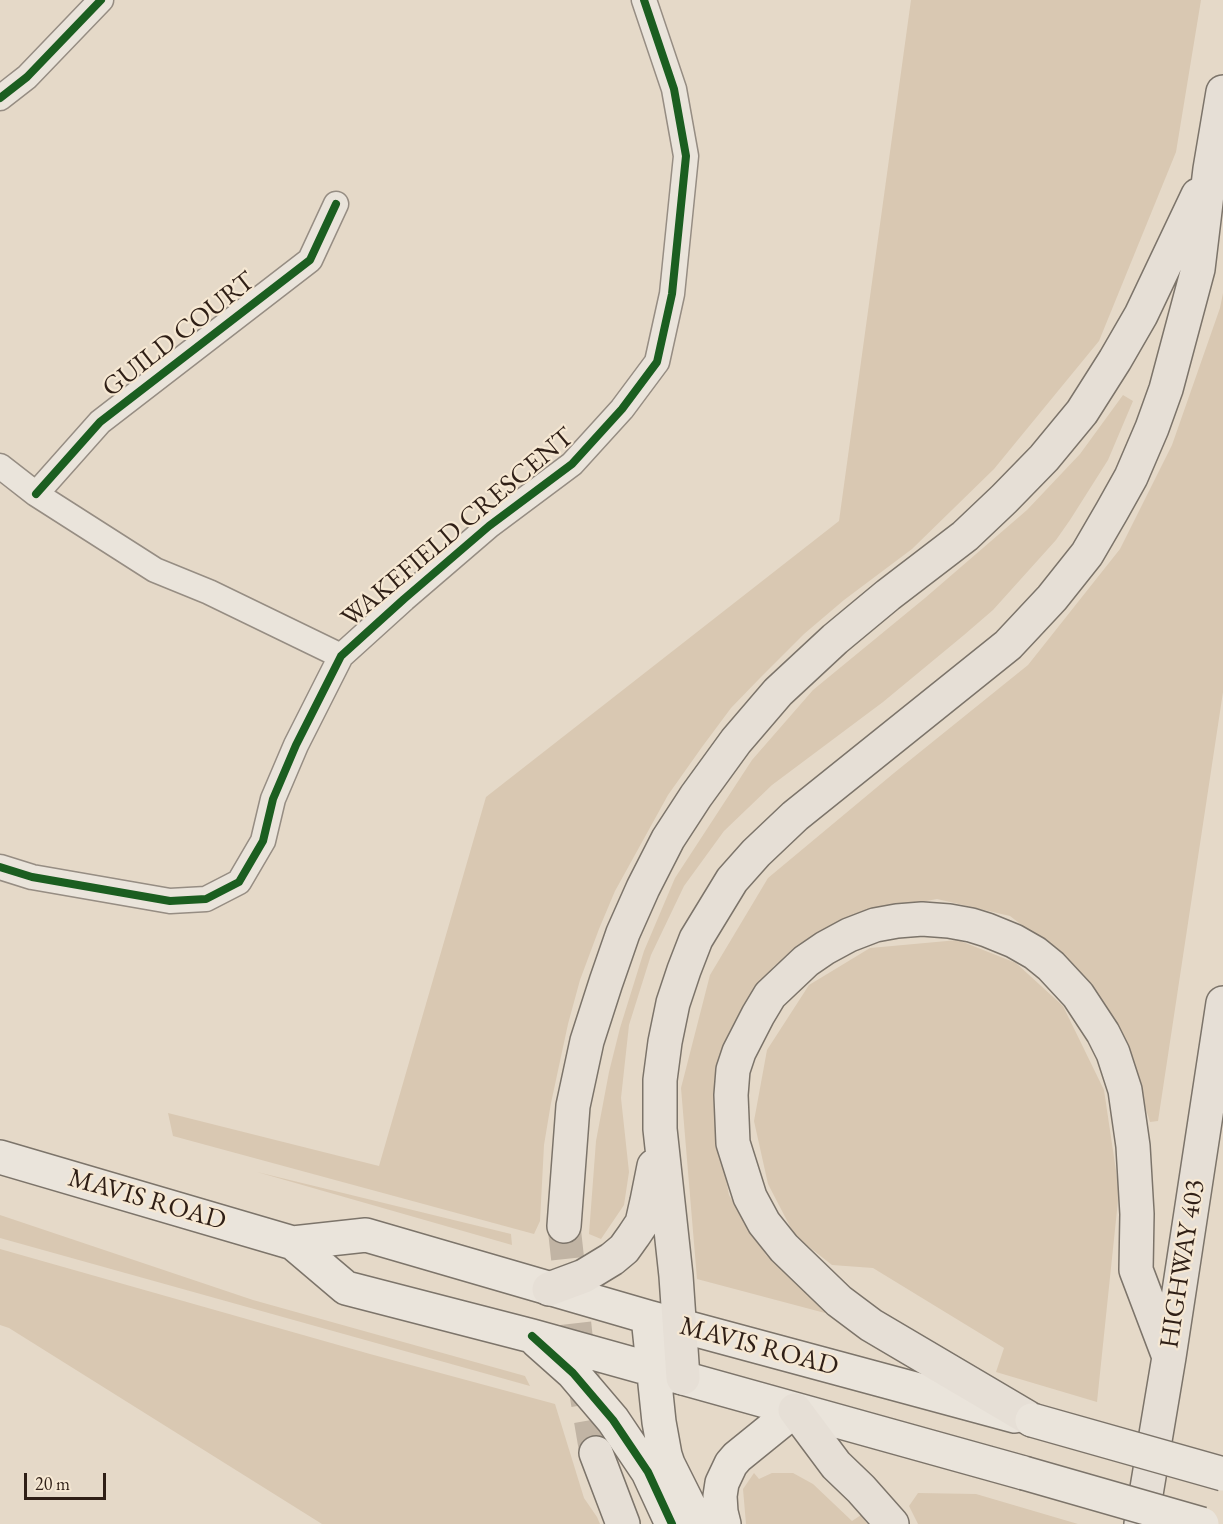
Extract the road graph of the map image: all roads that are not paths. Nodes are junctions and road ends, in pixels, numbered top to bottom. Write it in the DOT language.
graph roads {
  1 [pos="100,0"];
  2 [pos="644,0"];
  3 [pos="1223,93"];
  4 [pos="0,98"];
  5 [pos="1210,169"];
  6 [pos="336,204"];
  7 [pos="0,466"];
  8 [pos="36,494"];
  9 [pos="341,656"];
  10 [pos="0,867"];
  11 [pos="1223,1003"];
  12 [pos="660,1129"];
  13 [pos="0,1157"];
  14 [pos="564,1226"];
  15 [pos="293,1243"];
  16 [pos="549,1289"];
  17 [pos="648,1317"];
  18 [pos="681,1326"];
  19 [pos="532,1336"];
  20 [pos="1169,1357"];
  21 [pos="669,1374"];
  22 [pos="795,1410"];
  23 [pos="1032,1420"];
  24 [pos="596,1453"];
  25 [pos="1223,1474"];
  26 [pos="623,1524"];
  27 [pos="672,1524"];
  28 [pos="698,1524"];
  29 [pos="724,1524"];
  30 [pos="892,1524"];
  31 [pos="1141,1524"];
  32 [pos="1202,1524"];
  1 -- 4 [label="street"];
  2 -- 9 [label="street, WAKEFIELD CRESCENT"];
  3 -- 5 [label="highway"];
  5 -- 12 [label="highway"];
  5 -- 14 [label="highway"];
  6 -- 8 [label="street, GUILD COURT"];
  7 -- 8 [label="street"];
  8 -- 9 [label="street"];
  9 -- 10 [label="street, WAKEFIELD CRESCENT"];
  11 -- 20 [label="highway, HIGHWAY 403"];
  12 -- 16 [label="highway"];
  12 -- 18 [label="highway"];
  13 -- 15 [label="main road, MAVIS ROAD"];
  15 -- 16 [label="main road, MAVIS ROAD"];
  15 -- 19 [label="main road, MAVIS ROAD"];
  16 -- 17 [label="main road, MAVIS ROAD"];
  17 -- 18 [label="main road, MAVIS ROAD"];
  17 -- 21 [label="main road"];
  18 -- 21 [label="highway"];
  18 -- 23 [label="main road, MAVIS ROAD"];
  19 -- 21 [label="main road, MAVIS ROAD"];
  19 -- 27 [label="main road"];
  20 -- 23 [label="highway"];
  20 -- 31 [label="highway, HIGHWAY 403"];
  21 -- 22 [label="main road, MAVIS ROAD"];
  21 -- 28 [label="main road"];
  22 -- 29 [label="main road"];
  22 -- 30 [label="highway"];
  22 -- 32 [label="main road, MAVIS ROAD, bridge"];
  23 -- 25 [label="main road, MAVIS ROAD, bridge"];
  24 -- 26 [label="highway"];
}
